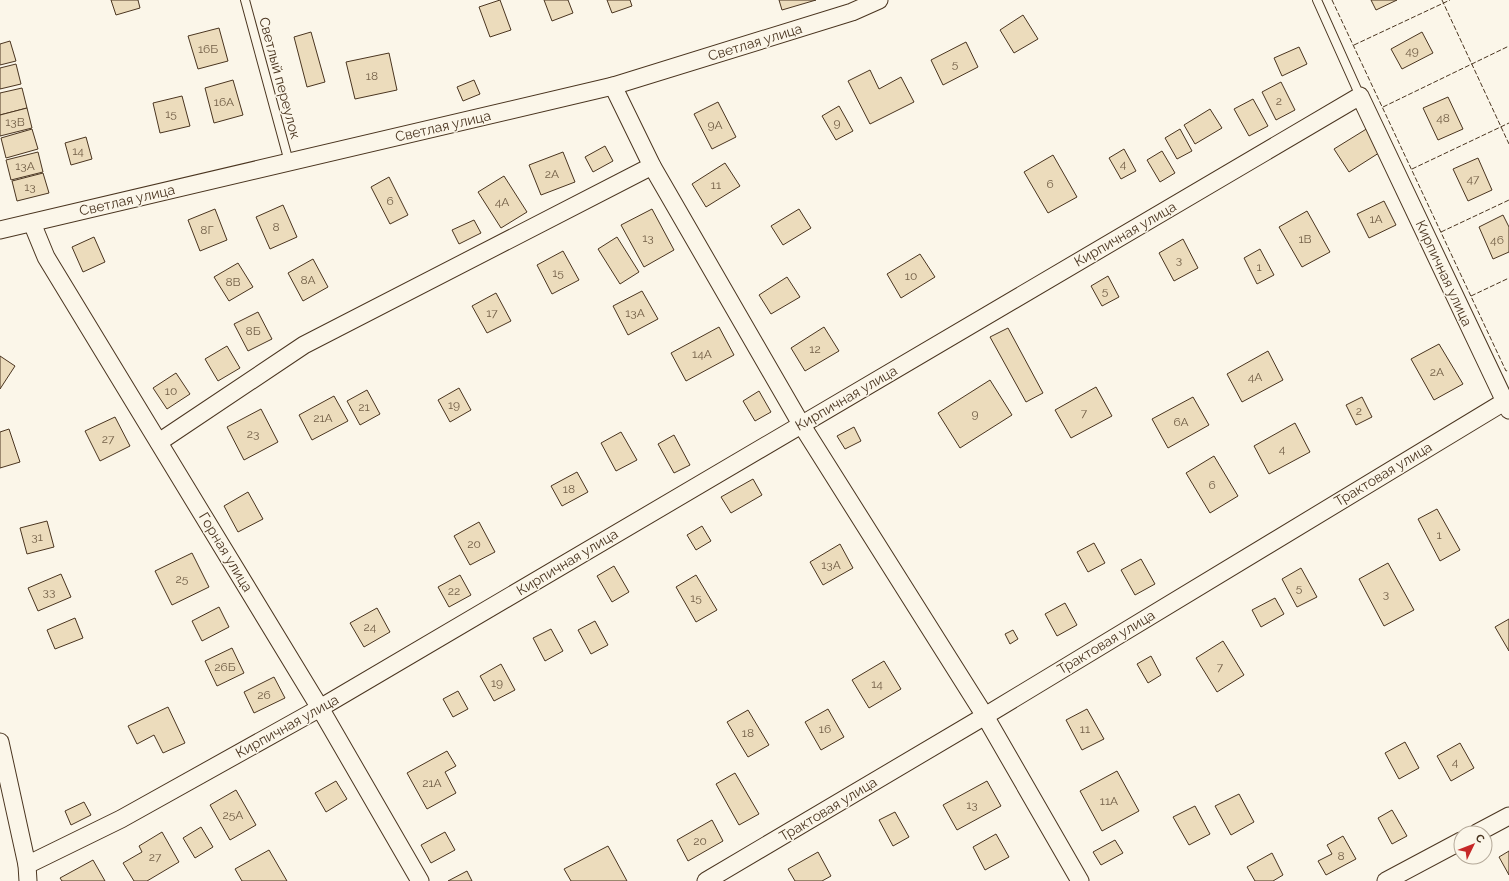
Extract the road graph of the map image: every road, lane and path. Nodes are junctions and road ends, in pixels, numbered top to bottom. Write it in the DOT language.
graph roads {
  1 [pos="245,0"];
  2 [pos="879,0"];
  3 [pos="1318,0"];
  4 [pos="614,86"];
  5 [pos="1360,96"];
  6 [pos="289,162"];
  7 [pos="652,166"];
  8 [pos="32,223"];
  9 [pos="0,230"];
  10 [pos="1508,403"];
  11 [pos="801,424"];
  12 [pos="159,442"];
  13 [pos="320,708"];
  14 [pos="985,716"];
  15 [pos="0,742"];
  16 [pos="1509,816"];
  17 [pos="1492,825"];
  18 [pos="1453,846"];
  19 [pos="27,873"];
  20 [pos="420,881"];
  21 [pos="706,881"];
  22 [pos="1080,881"];
  23 [pos="1386,881"];
  1 -- 6 [label="lane, Светлый переулок"];
  2 -- 4 [label="street, Светлая улица"];
  3 -- 5 [label="lane"];
  4 -- 6 [label="street, Светлая улица"];
  4 -- 7 [label="street"];
  5 -- 10 [label="street, Кирпичная улица"];
  5 -- 11 [label="street, Кирпичная улица"];
  6 -- 8 [label="street, Светлая улица"];
  7 -- 11 [label="street"];
  7 -- 12 [label="street"];
  8 -- 9 [label="street, Светлая улица"];
  8 -- 12 [label="street, Горная улица"];
  10 -- 14 [label="street, Трактовая улица"];
  11 -- 13 [label="street, Кирпичная улица"];
  11 -- 14 [label="street"];
  12 -- 13 [label="street, Горная улица"];
  13 -- 19 [label="street, Кирпичная улица"];
  13 -- 20 [label="street, Горная улица"];
  14 -- 21 [label="street, Трактовая улица"];
  14 -- 22 [label="street"];
  15 -- 19 [label="street"];
  16 -- 17 [label="street"];
  18 -- 23 [label="street"];
}
